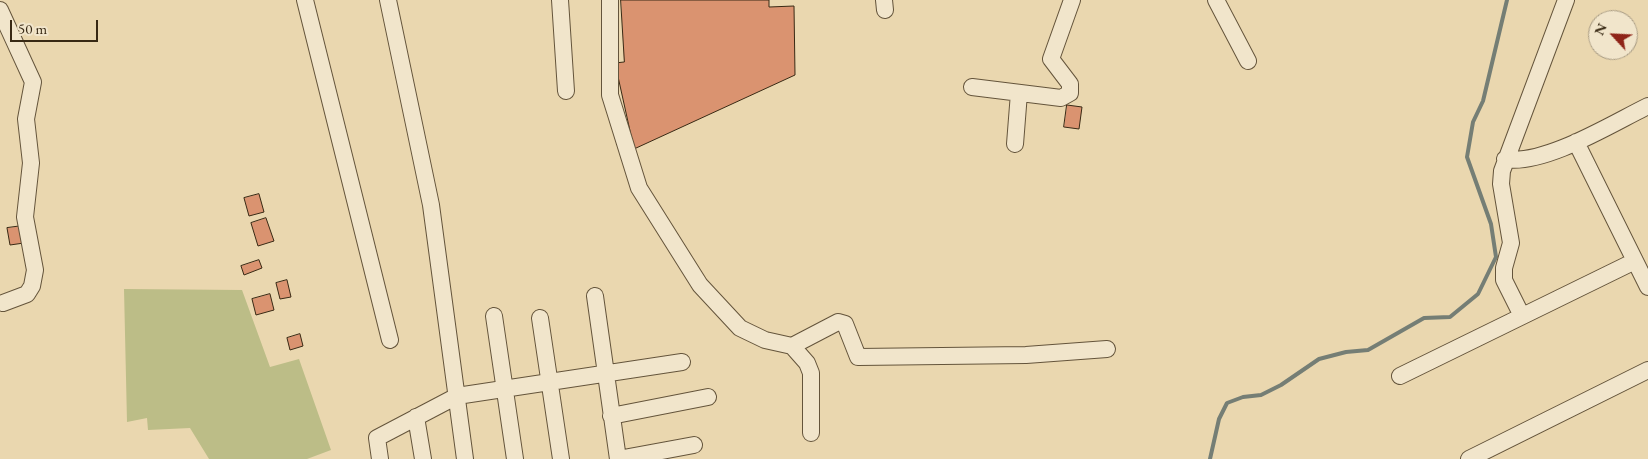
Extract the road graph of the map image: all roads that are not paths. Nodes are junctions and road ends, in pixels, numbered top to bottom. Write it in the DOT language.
graph roads {
  1 [pos="305,0"];
  2 [pos="388,0"];
  3 [pos="560,0"];
  4 [pos="610,0"];
  5 [pos="1072,0"];
  6 [pos="1216,0"];
  7 [pos="1566,0"];
  8 [pos="0,10"];
  9 [pos="1248,61"];
  10 [pos="972,87"];
  11 [pos="566,91"];
  12 [pos="1019,93"];
  13 [pos="1648,106"];
  14 [pos="1576,142"];
  15 [pos="1015,144"];
  16 [pos="1505,159"];
  17 [pos="1635,261"];
  18 [pos="1648,287"];
  19 [pos="595,296"];
  20 [pos="3,303"];
  21 [pos="494,316"];
  22 [pos="1522,316"];
  23 [pos="540,318"];
  24 [pos="390,340"];
  25 [pos="792,346"];
  26 [pos="1106,349"];
  27 [pos="682,362"];
  28 [pos="1648,370"];
  29 [pos="605,374"];
  30 [pos="1400,376"];
  31 [pos="550,381"];
  32 [pos="505,388"];
  33 [pos="457,396"];
  34 [pos="708,397"];
  35 [pos="611,416"];
  36 [pos="416,418"];
  37 [pos="811,433"];
  38 [pos="694,445"];
  39 [pos="380,459"];
  40 [pos="423,459"];
  41 [pos="465,459"];
  42 [pos="515,459"];
  43 [pos="561,459"];
  44 [pos="618,459"];
  45 [pos="1469,459"];
  1 -- 24 [label="street"];
  2 -- 33 [label="street"];
  3 -- 11 [label="street"];
  4 -- 25 [label="street"];
  5 -- 12 [label="street"];
  6 -- 9 [label="street"];
  7 -- 16 [label="street"];
  8 -- 20 [label="street"];
  10 -- 12 [label="street"];
  12 -- 15 [label="street"];
  13 -- 14 [label="street"];
  14 -- 16 [label="street"];
  14 -- 17 [label="street"];
  16 -- 22 [label="street"];
  17 -- 18 [label="street"];
  17 -- 22 [label="street"];
  19 -- 29 [label="street"];
  21 -- 32 [label="street"];
  22 -- 30 [label="street"];
  23 -- 31 [label="street"];
  25 -- 26 [label="street"];
  25 -- 37 [label="street"];
  27 -- 29 [label="street"];
  28 -- 45 [label="street"];
  29 -- 31 [label="street"];
  29 -- 35 [label="street"];
  31 -- 32 [label="street"];
  31 -- 43 [label="street"];
  32 -- 33 [label="street"];
  32 -- 42 [label="street"];
  33 -- 36 [label="street"];
  33 -- 41 [label="street"];
  34 -- 35 [label="street"];
  35 -- 44 [label="street"];
  36 -- 39 [label="street"];
  36 -- 40 [label="street"];
  38 -- 44 [label="street"];
}
